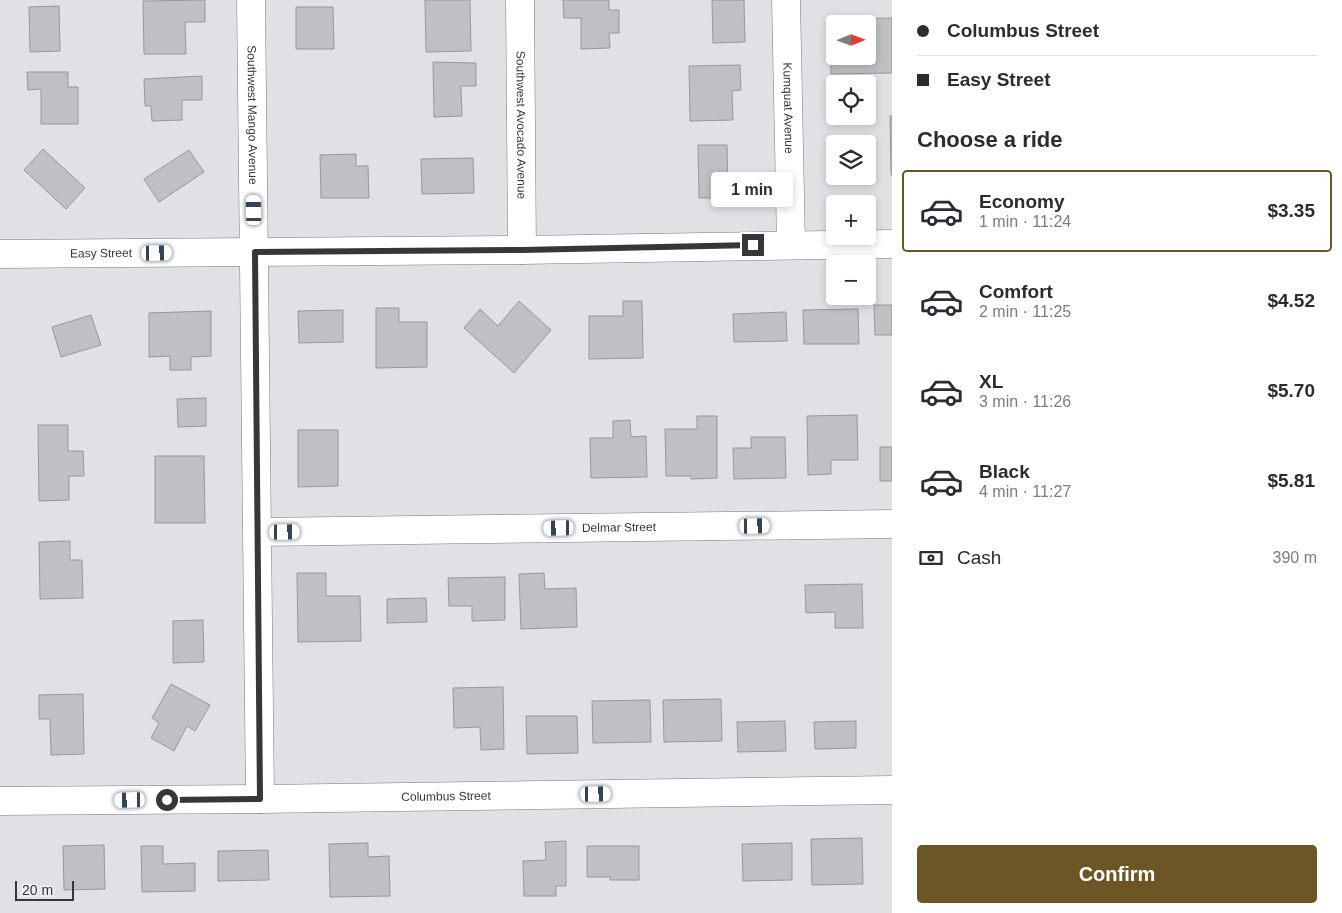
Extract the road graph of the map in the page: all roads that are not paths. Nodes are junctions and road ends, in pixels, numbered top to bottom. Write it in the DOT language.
graph roads {
  1 [pos="251,0"];
  2 [pos="520,0"];
  3 [pos="786,0"];
  4 [pos="791,244"];
  5 [pos="892,244"];
  6 [pos="522,250"];
  7 [pos="255,252"];
  8 [pos="0,254"];
  9 [pos="892,524"];
  10 [pos="258,532"];
  11 [pos="892,790"];
  12 [pos="260,799"];
  13 [pos="0,801"];
  1 -- 7 [label="street, Southwest Mango Avenue"];
  2 -- 6 [label="street, Southwest Avocado Avenue"];
  3 -- 4 [label="street, Kumquat Avenue"];
  4 -- 5 [label="street, Easy Street"];
  4 -- 6 [label="street, Easy Street"];
  6 -- 7 [label="street, Easy Street"];
  7 -- 8 [label="street, Easy Street"];
  7 -- 10 [label="street, Southwest Mango Avenue"];
  9 -- 10 [label="street, Delmar Street"];
  10 -- 12 [label="street, Southwest Mango Avenue"];
  11 -- 12 [label="street, Columbus Street"];
  12 -- 13 [label="street, Columbus Street"];
}
